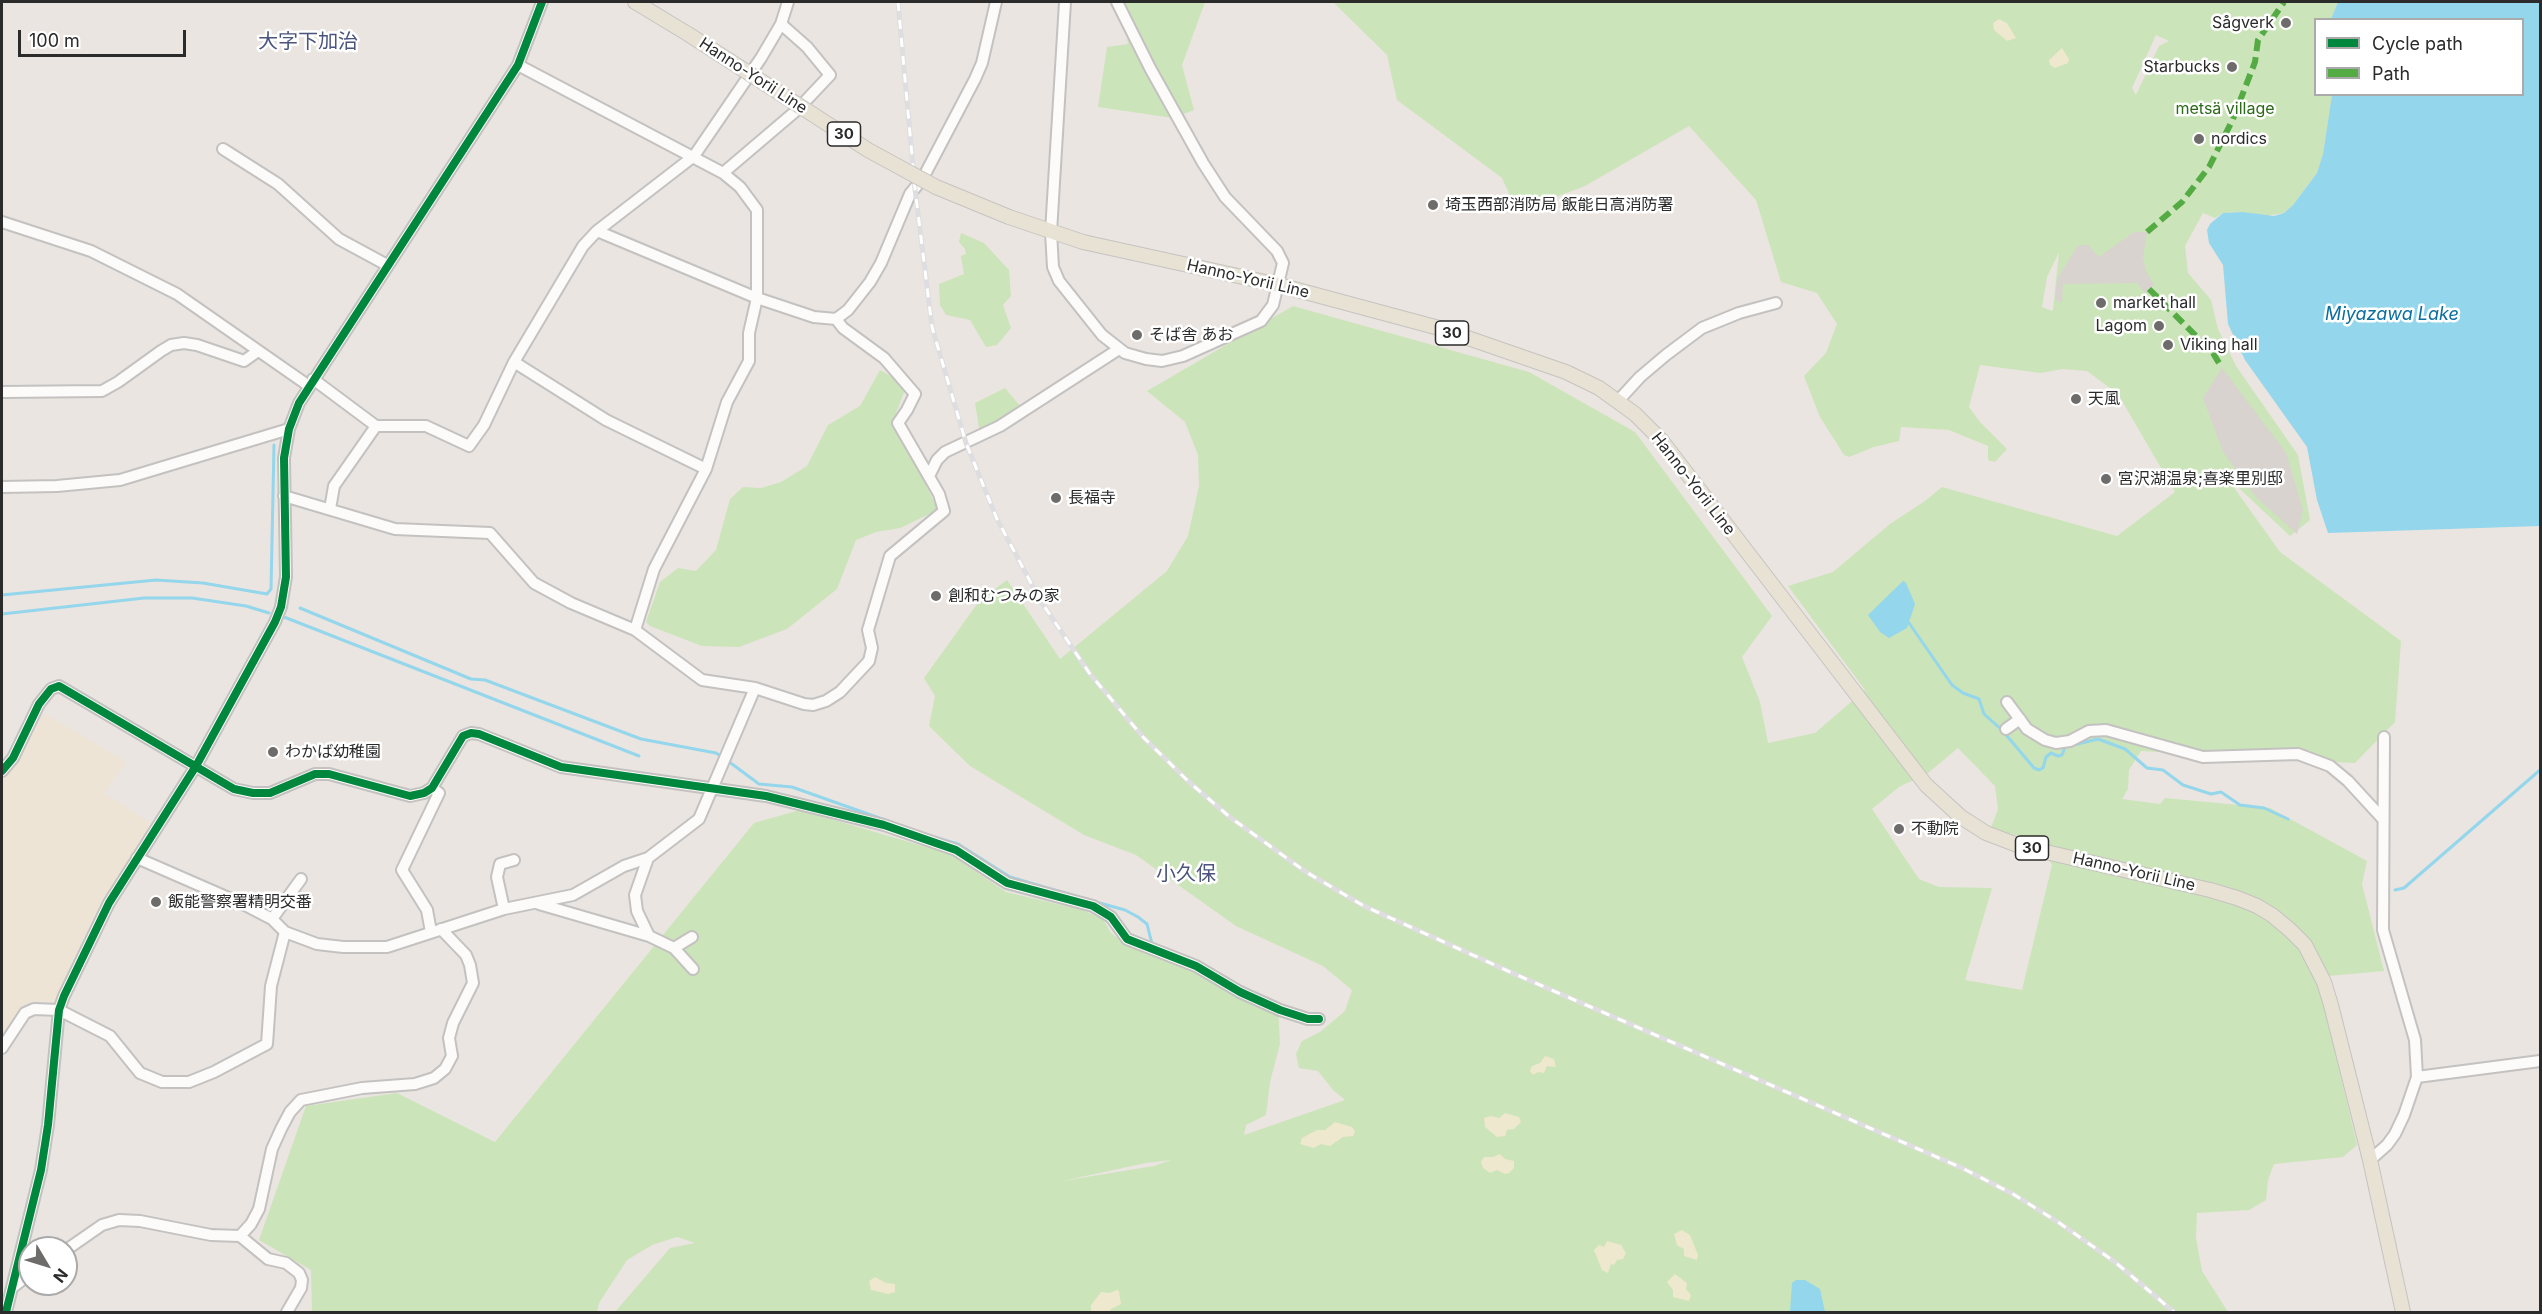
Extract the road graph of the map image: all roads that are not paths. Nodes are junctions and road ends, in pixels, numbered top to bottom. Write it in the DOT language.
graph roads {
  1 [pos="542,2"];
  2 [pos="635,2"];
  3 [pos="789,2"];
  4 [pos="996,2"];
  5 [pos="1065,2"];
  6 [pos="1117,2"];
  7 [pos="781,24"];
  8 [pos="518,65"];
  9 [pos="223,149"];
  10 [pos="693,156"];
  11 [pos="723,173"];
  12 [pos="2,222"];
  13 [pos="597,231"];
  14 [pos="1051,232"];
  15 [pos="387,265"];
  16 [pos="1279,285"];
  17 [pos="757,298"];
  18 [pos="1776,303"];
  19 [pos="836,319"];
  20 [pos="1119,349"];
  21 [pos="258,351"];
  22 [pos="514,362"];
  23 [pos="311,383"];
  24 [pos="2,392"];
  25 [pos="1618,401"];
  26 [pos="376,426"];
  27 [pos="289,429"];
  28 [pos="706,469"];
  29 [pos="929,476"];
  30 [pos="2,487"];
  31 [pos="285,495"];
  32 [pos="330,509"];
  33 [pos="635,630"];
  34 [pos="755,688"];
  35 [pos="2007,702"];
  36 [pos="2020,719"];
  37 [pos="2006,729"];
  38 [pos="2385,737"];
  39 [pos="196,766"];
  40 [pos="2,771"];
  41 [pos="712,787"];
  42 [pos="432,788"];
  43 [pos="2382,818"];
  44 [pos="137,858"];
  45 [pos="648,858"];
  46 [pos="514,860"];
  47 [pos="301,879"];
  48 [pos="538,904"];
  49 [pos="504,909"];
  50 [pos="272,919"];
  51 [pos="436,931"];
  52 [pos="285,932"];
  53 [pos="649,936"];
  54 [pos="692,937"];
  55 [pos="674,948"];
  56 [pos="693,969"];
  57 [pos="59,1010"];
  58 [pos="1319,1019"];
  59 [pos="2,1048"];
  60 [pos="2541,1061"];
  61 [pos="2417,1077"];
  62 [pos="2370,1160"];
  63 [pos="240,1236"];
  64 [pos="78,1242"];
  65 [pos="18,1283"];
  66 [pos="13,1287"];
  67 [pos="6,1312"];
  68 [pos="287,1312"];
  69 [pos="2403,1312"];
  1 -- 8 [label="street"];
  2 -- 14 [label="main road, Hanno-Yorii Line / 30, bridge"];
  3 -- 7 [label="street"];
  4 -- 19 [label="street"];
  5 -- 14 [label="street"];
  6 -- 16 [label="street"];
  7 -- 10 [label="street"];
  7 -- 11 [label="street"];
  8 -- 10 [label="street"];
  8 -- 15 [label="street"];
  9 -- 15 [label="street"];
  10 -- 11 [label="street"];
  10 -- 13 [label="street"];
  11 -- 17 [label="street"];
  12 -- 21 [label="street"];
  13 -- 17 [label="street"];
  13 -- 22 [label="street"];
  14 -- 16 [label="main road, Hanno-Yorii Line / 30"];
  14 -- 20 [label="street"];
  15 -- 23 [label="street"];
  16 -- 20 [label="street"];
  16 -- 25 [label="main road, Hanno-Yorii Line / 30"];
  17 -- 19 [label="street"];
  17 -- 28 [label="street"];
  18 -- 25 [label="street"];
  19 -- 29 [label="street"];
  20 -- 29 [label="street"];
  21 -- 23 [label="street"];
  21 -- 24 [label="street"];
  22 -- 26 [label="street"];
  22 -- 28 [label="street"];
  23 -- 26 [label="street"];
  23 -- 27 [label="street"];
  25 -- 62 [label="main road, Hanno-Yorii Line / 30"];
  26 -- 32 [label="street"];
  27 -- 30 [label="street"];
  27 -- 31 [label="street"];
  28 -- 33 [label="street"];
  29 -- 34 [label="street"];
  31 -- 32 [label="street"];
  31 -- 39 [label="street"];
  32 -- 33 [label="street"];
  33 -- 34 [label="street"];
  34 -- 41 [label="street"];
  35 -- 36 [label="street"];
  36 -- 37 [label="street"];
  36 -- 43 [label="street"];
  38 -- 43 [label="street"];
  39 -- 40 [label="street"];
  39 -- 42 [label="street"];
  39 -- 44 [label="street"];
  41 -- 42 [label="street"];
  41 -- 45 [label="street"];
  41 -- 58 [label="street"];
  42 -- 51 [label="street"];
  43 -- 61 [label="street"];
  44 -- 50 [label="street"];
  44 -- 57 [label="street"];
  45 -- 48 [label="street"];
  45 -- 53 [label="street"];
  46 -- 49 [label="street"];
  47 -- 50 [label="street"];
  48 -- 49 [label="street"];
  48 -- 53 [label="street"];
  49 -- 51 [label="street"];
  50 -- 52 [label="street"];
  51 -- 52 [label="street"];
  51 -- 63 [label="street"];
  52 -- 57 [label="street"];
  53 -- 55 [label="street"];
  54 -- 55 [label="street"];
  55 -- 56 [label="street"];
  57 -- 59 [label="street"];
  57 -- 66 [label="street"];
  60 -- 61 [label="street"];
  61 -- 62 [label="street"];
  62 -- 69 [label="main road, Hanno-Yorii Line / 30"];
  63 -- 64 [label="street"];
  63 -- 68 [label="street"];
  65 -- 66 [label="street"];
  66 -- 67 [label="street"];
}
